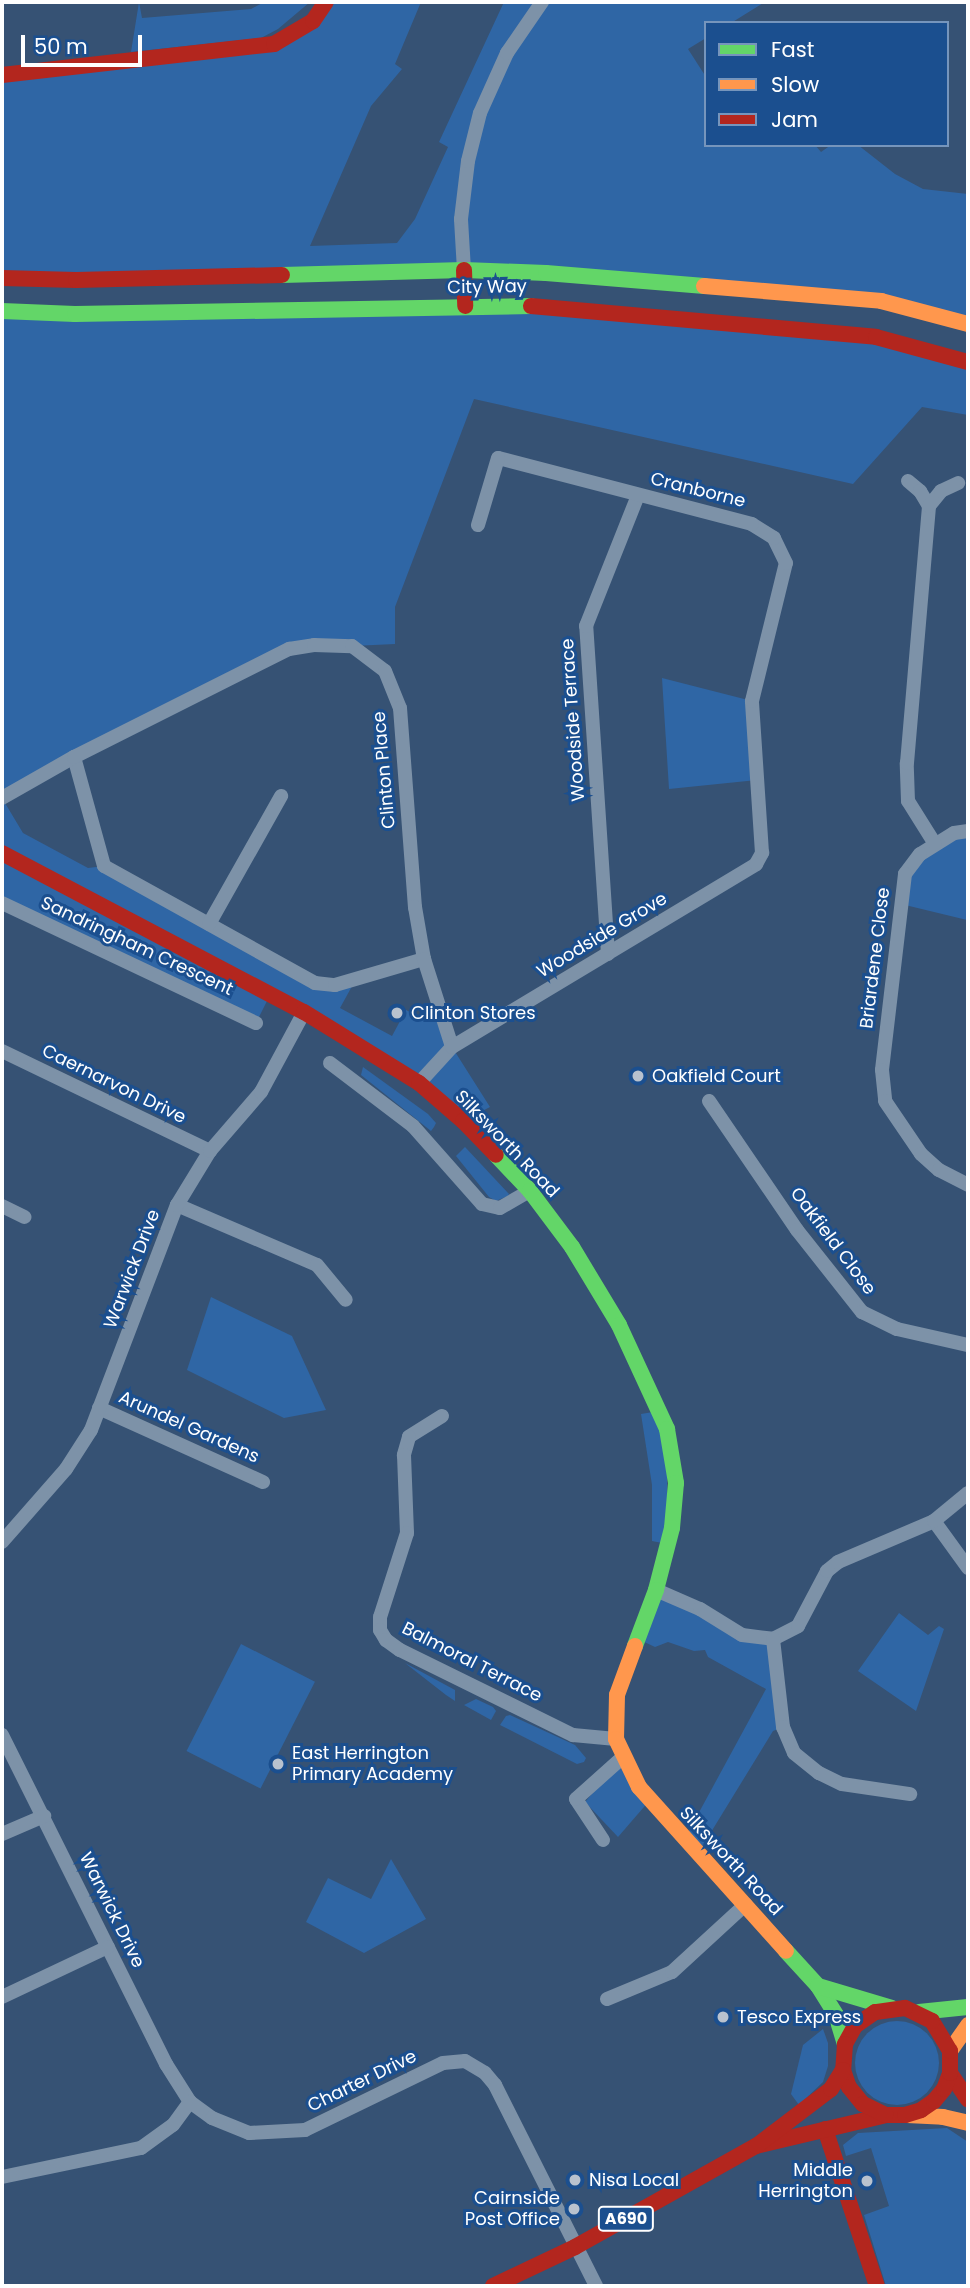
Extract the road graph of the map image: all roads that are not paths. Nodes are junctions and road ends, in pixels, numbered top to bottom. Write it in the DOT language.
graph roads {
  1 [pos="326,2"];
  2 [pos="542,2"];
  3 [pos="2,75"];
  4 [pos="464,270"];
  5 [pos="2,278"];
  6 [pos="465,306"];
  7 [pos="2,311"];
  8 [pos="968,324"];
  9 [pos="968,362"];
  10 [pos="908,481"];
  11 [pos="958,483"];
  12 [pos="638,495"];
  13 [pos="929,506"];
  14 [pos="478,525"];
  15 [pos="74,757"];
  16 [pos="281,796"];
  17 [pos="2,798"];
  18 [pos="758,799"];
  19 [pos="968,831"];
  20 [pos="935,844"];
  21 [pos="2,853"];
  22 [pos="2,903"];
  23 [pos="209,924"];
  24 [pos="608,954"];
  25 [pos="424,959"];
  26 [pos="304,1012"];
  27 [pos="256,1023"];
  28 [pos="452,1047"];
  29 [pos="2,1051"];
  30 [pos="330,1063"];
  31 [pos="419,1083"];
  32 [pos="709,1101"];
  33 [pos="209,1152"];
  34 [pos="968,1185"];
  35 [pos="530,1191"];
  36 [pos="177,1205"];
  37 [pos="2,1206"];
  38 [pos="25,1217"];
  39 [pos="346,1300"];
  40 [pos="968,1345"];
  41 [pos="99,1408"];
  42 [pos="442,1416"];
  43 [pos="263,1482"];
  44 [pos="968,1493"];
  45 [pos="934,1521"];
  46 [pos="2,1542"];
  47 [pos="968,1567"];
  48 [pos="656,1590"];
  49 [pos="773,1639"];
  50 [pos="2,1735"];
  51 [pos="616,1739"];
  52 [pos="623,1757"];
  53 [pos="910,1794"];
  54 [pos="44,1815"];
  55 [pos="2,1834"];
  56 [pos="603,1840"];
  57 [pos="746,1905"];
  58 [pos="108,1947"];
  59 [pos="818,1986"];
  60 [pos="2,1997"];
  61 [pos="607,1999"];
  62 [pos="968,2007"];
  63 [pos="892,2008"];
  64 [pos="919,2012"];
  65 [pos="968,2025"];
  66 [pos="845,2043"];
  67 [pos="950,2052"];
  68 [pos="843,2070"];
  69 [pos="950,2073"];
  70 [pos="968,2100"];
  71 [pos="190,2102"];
  72 [pos="815,2103"];
  73 [pos="886,2115"];
  74 [pos="905,2115"];
  75 [pos="968,2123"];
  76 [pos="825,2129"];
  77 [pos="756,2146"];
  78 [pos="2,2177"];
  79 [pos="575,2246"];
  80 [pos="493,2286"];
  81 [pos="596,2286"];
  82 [pos="877,2286"];
  1 -- 3 [label="main road"];
  2 -- 4 [label="street"];
  4 -- 5 [label="main road, City Way"];
  4 -- 6 [label="main road"];
  4 -- 8 [label="main road, City Way"];
  6 -- 7 [label="main road, City Way"];
  6 -- 9 [label="main road, City Way"];
  10 -- 13 [label="street"];
  11 -- 13 [label="street"];
  12 -- 14 [label="street, Cranborne"];
  12 -- 18 [label="street, Cranborne"];
  12 -- 24 [label="street, Woodside Terrace"];
  13 -- 20 [label="street"];
  15 -- 17 [label="street, Clinton Place"];
  15 -- 23 [label="street"];
  15 -- 25 [label="street, Clinton Place"];
  16 -- 23 [label="street"];
  18 -- 24 [label="street, Woodside Grove"];
  19 -- 20 [label="street"];
  20 -- 34 [label="street, Briardene Close"];
  21 -- 26 [label="main road, Silksworth Road"];
  22 -- 27 [label="street, Sandringham Crescent"];
  23 -- 25 [label="street"];
  24 -- 28 [label="street, Woodside Grove"];
  25 -- 28 [label="street, Clinton Place"];
  26 -- 31 [label="main road, Silksworth Road"];
  26 -- 33 [label="street, Warwick Drive"];
  28 -- 31 [label="street, Woodside Grove"];
  29 -- 33 [label="street, Caernarvon Drive"];
  30 -- 35 [label="street"];
  31 -- 35 [label="main road, Silksworth Road"];
  32 -- 40 [label="street, Oakfield Close"];
  33 -- 36 [label="street, Warwick Drive"];
  35 -- 48 [label="main road, Silksworth Road"];
  36 -- 39 [label="street"];
  36 -- 41 [label="street, Warwick Drive"];
  37 -- 38 [label="street"];
  41 -- 43 [label="street, Arundel Gardens"];
  41 -- 46 [label="street, Warwick Drive"];
  42 -- 51 [label="street, Balmoral Terrace"];
  44 -- 45 [label="street"];
  45 -- 47 [label="street"];
  45 -- 49 [label="street"];
  48 -- 49 [label="street"];
  48 -- 51 [label="main road, Silksworth Road"];
  49 -- 53 [label="street"];
  50 -- 54 [label="street, Warwick Drive"];
  51 -- 52 [label="main road, Silksworth Road"];
  52 -- 56 [label="street"];
  52 -- 57 [label="main road, Silksworth Road"];
  54 -- 55 [label="street"];
  54 -- 58 [label="street, Warwick Drive"];
  57 -- 59 [label="main road, Silksworth Road"];
  57 -- 61 [label="street"];
  58 -- 60 [label="street"];
  58 -- 71 [label="street, Warwick Drive"];
  59 -- 63 [label="main road"];
  59 -- 66 [label="main road, Silksworth Road"];
  62 -- 64 [label="main road"];
  63 -- 64 [label="main road"];
  63 -- 66 [label="main road"];
  64 -- 67 [label="main road"];
  65 -- 67 [label="main road"];
  66 -- 68 [label="main road"];
  67 -- 69 [label="main road"];
  68 -- 72 [label="main road, A690"];
  68 -- 73 [label="main road"];
  69 -- 70 [label="main road"];
  69 -- 74 [label="main road, A690"];
  71 -- 78 [label="street"];
  71 -- 79 [label="street, Charter Drive"];
  72 -- 76 [label="street"];
  72 -- 77 [label="main road, A690"];
  73 -- 74 [label="main road, A690"];
  73 -- 76 [label="main road, A690"];
  74 -- 75 [label="main road"];
  76 -- 77 [label="main road, A690"];
  76 -- 82 [label="main road"];
  77 -- 79 [label="main road, A690"];
  79 -- 80 [label="main road, A690"];
  79 -- 81 [label="street, Charter Drive"];
}
